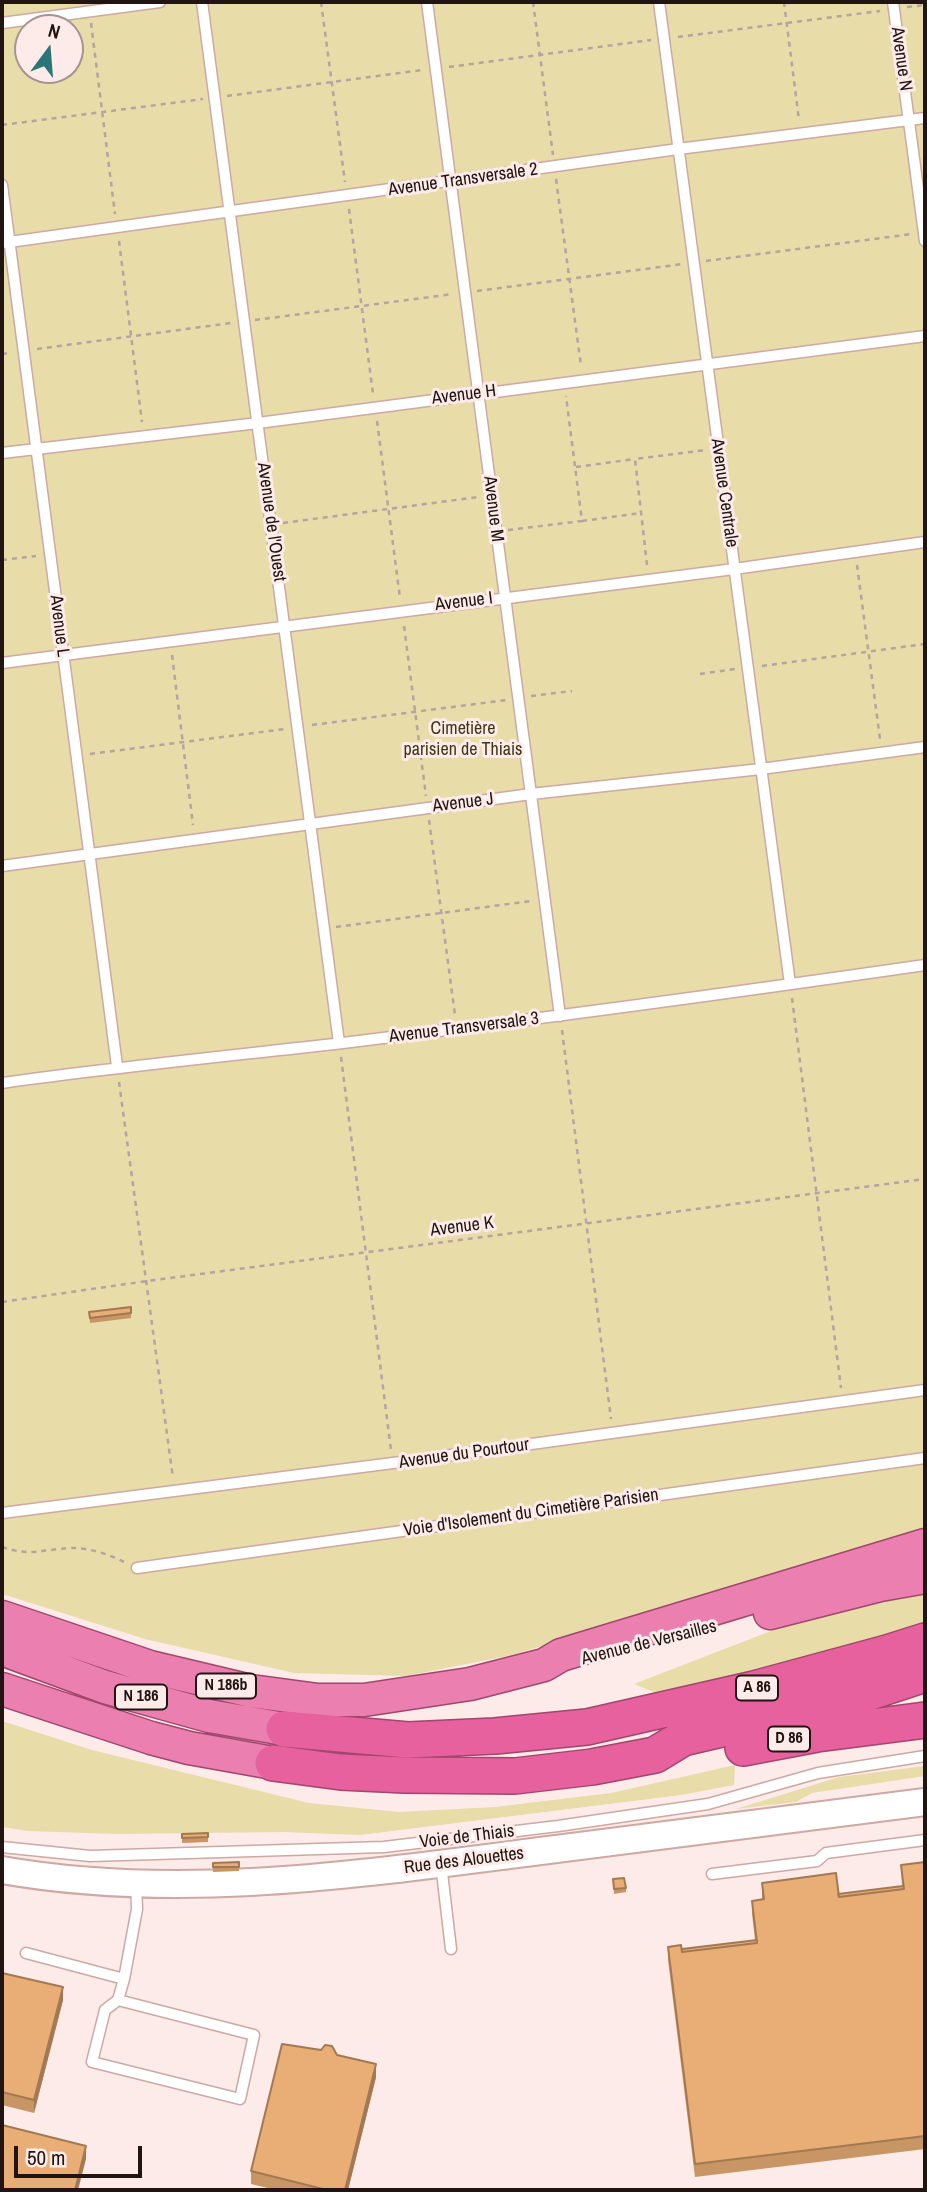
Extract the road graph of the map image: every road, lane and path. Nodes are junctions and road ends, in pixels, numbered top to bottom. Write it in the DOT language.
graph roads {
  1 [pos="160,2"];
  2 [pos="202,2"];
  3 [pos="321,2"];
  4 [pos="427,2"];
  5 [pos="533,2"];
  6 [pos="659,2"];
  7 [pos="784,2"];
  8 [pos="894,5"];
  9 [pos="925,5"];
  10 [pos="2,23"];
  11 [pos="786,23"];
  12 [pos="664,39"];
  13 [pos="540,55"];
  14 [pos="436,68"];
  15 [pos="332,82"];
  16 [pos="215,97"];
  17 [pos="925,118"];
  18 [pos="909,120"];
  19 [pos="2,125"];
  20 [pos="801,134"];
  21 [pos="678,149"];
  22 [pos="555,167"];
  23 [pos="450,182"];
  24 [pos="2,186"];
  25 [pos="347,196"];
  26 [pos="230,212"];
  27 [pos="925,241"];
  28 [pos="6,243"];
  29 [pos="925,335"];
  30 [pos="707,365"];
  31 [pos="583,380"];
  32 [pos="565,383"];
  33 [pos="478,393"];
  34 [pos="375,407"];
  35 [pos="258,423"];
  36 [pos="36,448"];
  37 [pos="718,448"];
  38 [pos="2,453"];
  39 [pos="635,459"];
  40 [pos="576,467"];
  41 [pos="491,495"];
  42 [pos="388,509"];
  43 [pos="641,513"];
  44 [pos="582,520"];
  45 [pos="271,524"];
  46 [pos="496,531"];
  47 [pos="925,542"];
  48 [pos="856,551"];
  49 [pos="50,554"];
  50 [pos="2,560"];
  51 [pos="734,569"];
  52 [pos="649,579"];
  53 [pos="505,597"];
  54 [pos="402,610"];
  55 [pos="285,626"];
  56 [pos="170,641"];
  57 [pos="925,644"];
  58 [pos="869,652"];
  59 [pos="63,655"];
  60 [pos="2,663"];
  61 [pos="747,667"];
  62 [pos="700,674"];
  63 [pos="572,691"];
  64 [pos="518,698"];
  65 [pos="415,712"];
  66 [pos="298,727"];
  67 [pos="183,742"];
  68 [pos="925,747"];
  69 [pos="882,752"];
  70 [pos="76,756"];
  71 [pos="761,769"];
  72 [pos="531,794"];
  73 [pos="428,808"];
  74 [pos="311,823"];
  75 [pos="195,839"];
  76 [pos="89,853"];
  77 [pos="2,866"];
  78 [pos="545,899"];
  79 [pos="442,913"];
  80 [pos="324,929"];
  81 [pos="925,965"];
  82 [pos="790,984"];
  83 [pos="560,1016"];
  84 [pos="457,1028"];
  85 [pos="339,1043"];
  86 [pos="117,1066"];
  87 [pos="2,1083"];
  88 [pos="925,1179"];
  89 [pos="817,1194"];
  90 [pos="586,1224"];
  91 [pos="364,1252"];
  92 [pos="147,1281"];
  93 [pos="2,1302"];
  94 [pos="925,1390"];
  95 [pos="843,1401"];
  96 [pos="613,1433"];
  97 [pos="925,1458"];
  98 [pos="393,1463"];
  99 [pos="175,1491"];
  100 [pos="2,1513"];
  101 [pos="925,1545"];
  102 [pos="2,1547"];
  103 [pos="137,1568"];
  104 [pos="925,1577"];
  105 [pos="2,1602"];
  106 [pos="2,1617"];
  107 [pos="40,1631"];
  108 [pos="925,1640"];
  109 [pos="2,1649"];
  110 [pos="544,1665"];
  111 [pos="925,1674"];
  112 [pos="2,1689"];
  113 [pos="925,1720"];
  114 [pos="284,1730"];
  115 [pos="655,1755"];
  116 [pos="925,1756"];
  117 [pos="272,1763"];
  118 [pos="925,1802"];
  119 [pos="925,1840"];
  120 [pos="2,1847"];
  121 [pos="384,1847"];
  122 [pos="438,1864"];
  123 [pos="2,1870"];
  124 [pos="712,1874"];
  125 [pos="136,1884"];
  126 [pos="451,1949"];
  127 [pos="26,1953"];
  128 [pos="124,1979"];
  129 [pos="118,2000"];
  1 -- 10 [label="lane"];
  2 -- 16 [label="lane, Avenue de l'Ouest"];
  3 -- 15 [label="path"];
  4 -- 14 [label="lane, Avenue M"];
  5 -- 13 [label="path"];
  6 -- 12 [label="lane, Avenue Centrale"];
  7 -- 11 [label="path"];
  8 -- 9 [label="path"];
  8 -- 11 [label="path"];
  8 -- 18 [label="lane, Avenue N"];
  11 -- 12 [label="path"];
  11 -- 20 [label="path"];
  12 -- 13 [label="path"];
  12 -- 21 [label="lane, Avenue Centrale"];
  13 -- 14 [label="path"];
  13 -- 22 [label="path"];
  14 -- 15 [label="path"];
  14 -- 23 [label="lane, Avenue M"];
  15 -- 16 [label="path"];
  15 -- 25 [label="path"];
  16 -- 19 [label="path"];
  16 -- 26 [label="lane, Avenue de l'Ouest"];
  17 -- 18 [label="lane, Avenue Transversale 2"];
  18 -- 20 [label="lane, Avenue Transversale 2"];
  18 -- 27 [label="lane, Avenue N"];
  20 -- 21 [label="lane, Avenue Transversale 2"];
  21 -- 22 [label="lane, Avenue Transversale 2"];
  21 -- 30 [label="lane, Avenue Centrale"];
  22 -- 23 [label="lane, Avenue Transversale 2"];
  22 -- 31 [label="path"];
  23 -- 25 [label="lane, Avenue Transversale 2"];
  23 -- 33 [label="lane, Avenue M"];
  24 -- 28 [label="lane, Avenue L"];
  25 -- 26 [label="lane, Avenue Transversale 2"];
  25 -- 34 [label="path"];
  26 -- 28 [label="lane, Avenue Transversale 2"];
  26 -- 35 [label="lane, Avenue de l'Ouest"];
  28 -- 36 [label="lane, Avenue L"];
  29 -- 30 [label="lane, Avenue H"];
  30 -- 31 [label="lane, Avenue H"];
  30 -- 37 [label="lane, Avenue Centrale"];
  31 -- 32 [label="lane, Avenue H"];
  32 -- 33 [label="lane, Avenue H"];
  32 -- 40 [label="path"];
  33 -- 34 [label="lane, Avenue H"];
  33 -- 41 [label="lane, Avenue M"];
  34 -- 35 [label="lane, Avenue H"];
  34 -- 42 [label="path"];
  35 -- 36 [label="lane, Avenue H"];
  35 -- 45 [label="lane, Avenue de l'Ouest"];
  36 -- 38 [label="lane, Avenue H"];
  36 -- 49 [label="lane, Avenue L"];
  37 -- 39 [label="path"];
  37 -- 51 [label="lane, Avenue Centrale"];
  39 -- 40 [label="path"];
  39 -- 43 [label="path"];
  40 -- 44 [label="path"];
  41 -- 42 [label="path"];
  41 -- 46 [label="lane, Avenue M"];
  42 -- 45 [label="path"];
  42 -- 54 [label="path"];
  43 -- 44 [label="path"];
  43 -- 52 [label="path"];
  44 -- 46 [label="path"];
  45 -- 55 [label="lane, Avenue de l'Ouest"];
  46 -- 53 [label="lane, Avenue M"];
  47 -- 48 [label="lane, Avenue I"];
  48 -- 51 [label="lane, Avenue I"];
  48 -- 58 [label="path"];
  49 -- 50 [label="path"];
  49 -- 59 [label="lane, Avenue L"];
  51 -- 52 [label="lane, Avenue I"];
  51 -- 61 [label="lane, Avenue Centrale"];
  52 -- 53 [label="lane, Avenue I"];
  53 -- 54 [label="lane, Avenue I"];
  53 -- 64 [label="lane, Avenue M"];
  54 -- 55 [label="lane, Avenue I"];
  54 -- 65 [label="path"];
  55 -- 56 [label="lane, Avenue I"];
  55 -- 66 [label="lane, Avenue de l'Ouest"];
  56 -- 59 [label="lane, Avenue I"];
  56 -- 67 [label="path"];
  57 -- 58 [label="path"];
  58 -- 61 [label="path"];
  58 -- 69 [label="path"];
  59 -- 60 [label="lane, Avenue I"];
  59 -- 70 [label="lane, Avenue L"];
  61 -- 62 [label="path"];
  61 -- 71 [label="lane, Avenue Centrale"];
  63 -- 64 [label="path"];
  64 -- 65 [label="path"];
  64 -- 72 [label="lane, Avenue M"];
  65 -- 66 [label="path"];
  65 -- 73 [label="path"];
  66 -- 67 [label="path"];
  66 -- 74 [label="lane, Avenue de l'Ouest"];
  67 -- 70 [label="path"];
  67 -- 75 [label="path"];
  68 -- 69 [label="lane, Avenue J"];
  69 -- 71 [label="lane, Avenue J"];
  70 -- 76 [label="lane, Avenue L"];
  71 -- 72 [label="lane, Avenue J"];
  71 -- 82 [label="lane, Avenue Centrale"];
  72 -- 73 [label="lane, Avenue J"];
  72 -- 78 [label="lane, Avenue M"];
  73 -- 74 [label="lane, Avenue J"];
  73 -- 79 [label="path"];
  74 -- 75 [label="lane, Avenue J"];
  74 -- 80 [label="lane, Avenue de l'Ouest"];
  75 -- 76 [label="lane, Avenue J"];
  76 -- 77 [label="lane, Avenue J"];
  76 -- 86 [label="lane, Avenue L"];
  78 -- 79 [label="path"];
  78 -- 83 [label="lane, Avenue M"];
  79 -- 80 [label="path"];
  79 -- 84 [label="path"];
  80 -- 85 [label="lane, Avenue de l'Ouest"];
  81 -- 82 [label="lane, Avenue Transversale 3"];
  82 -- 83 [label="lane, Avenue Transversale 3"];
  82 -- 89 [label="path"];
  83 -- 84 [label="lane, Avenue Transversale 3"];
  83 -- 90 [label="path"];
  84 -- 85 [label="lane, Avenue Transversale 3"];
  85 -- 86 [label="lane, Avenue Transversale 3"];
  85 -- 91 [label="path"];
  86 -- 87 [label="lane, Avenue Transversale 3"];
  86 -- 92 [label="path"];
  88 -- 89 [label="path, Avenue K"];
  89 -- 90 [label="path, Avenue K"];
  89 -- 95 [label="path"];
  90 -- 91 [label="path, Avenue K"];
  90 -- 96 [label="path"];
  91 -- 92 [label="path, Avenue K"];
  91 -- 98 [label="path"];
  92 -- 93 [label="path, Avenue K"];
  92 -- 99 [label="path"];
  94 -- 95 [label="lane, Avenue du Pourtour"];
  95 -- 96 [label="lane, Avenue du Pourtour"];
  96 -- 98 [label="lane, Avenue du Pourtour"];
  97 -- 103 [label="lane, Voie d'Isolement du Cimetière Parisien"];
  98 -- 99 [label="lane, Avenue du Pourtour"];
  99 -- 100 [label="lane, Avenue du Pourtour"];
  101 -- 110 [label="highway"];
  102 -- 103 [label="path"];
  104 -- 110 [label="highway, Avenue de Versailles / N 186b"];
  105 -- 107 [label="highway"];
  106 -- 107 [label="highway, N 186b"];
  107 -- 110 [label="highway, N 186b"];
  108 -- 114 [label="highway, A 86"];
  109 -- 114 [label="highway, N 186"];
  111 -- 115 [label="highway, A 86"];
  112 -- 117 [label="highway, N 186"];
  113 -- 115 [label="highway, D 86"];
  115 -- 117 [label="highway, A 86"];
  116 -- 121 [label="lane, Voie de Thiais"];
  118 -- 122 [label="main road, Rue des Alouettes"];
  119 -- 124 [label="lane"];
  120 -- 121 [label="lane, Voie de Thiais"];
  121 -- 122 [label="lane"];
  122 -- 125 [label="main road, Rue des Alouettes"];
  122 -- 126 [label="lane"];
  123 -- 125 [label="main road, Rue des Alouettes"];
  125 -- 128 [label="lane"];
  127 -- 128 [label="lane"];
  128 -- 129 [label="lane"];
  129 -- 129 [label="lane"];
}
